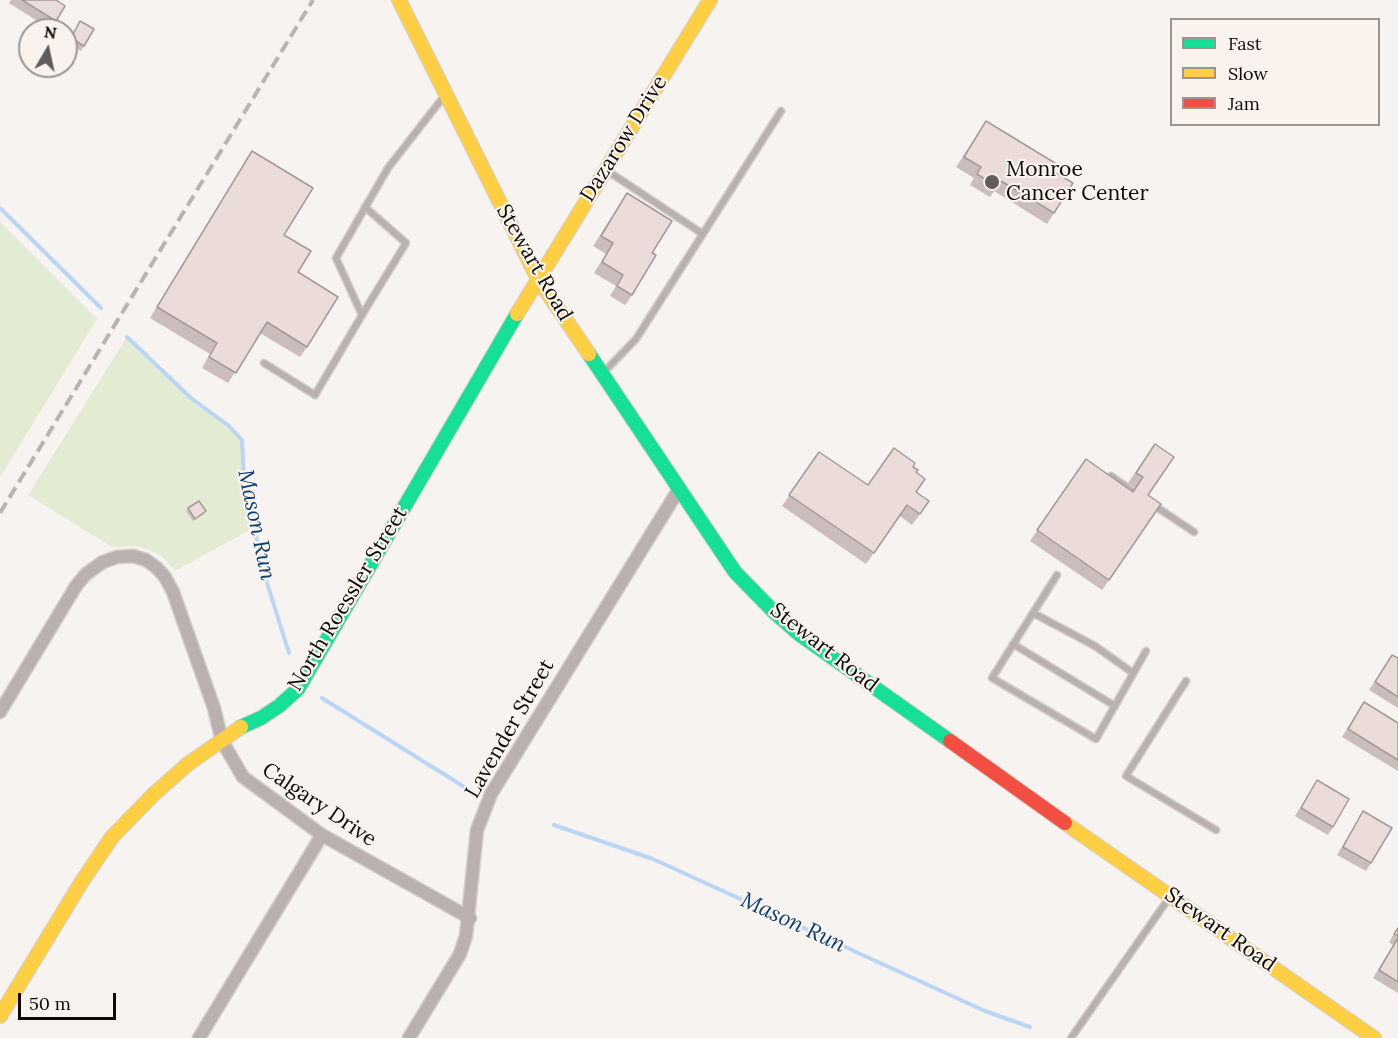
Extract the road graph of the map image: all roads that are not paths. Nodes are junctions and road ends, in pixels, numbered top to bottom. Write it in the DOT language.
graph roads {
  1 [pos="399,0"];
  2 [pos="710,0"];
  3 [pos="446,94"];
  4 [pos="781,111"];
  5 [pos="606,170"];
  6 [pos="365,207"];
  7 [pos="703,234"];
  8 [pos="538,279"];
  9 [pos="362,315"];
  10 [pos="264,363"];
  11 [pos="602,374"];
  12 [pos="1111,476"];
  13 [pos="678,489"];
  14 [pos="1133,492"];
  15 [pos="1144,499"];
  16 [pos="1194,532"];
  17 [pos="1057,575"];
  18 [pos="1033,613"];
  19 [pos="1013,644"];
  20 [pos="1146,651"];
  21 [pos="1133,673"];
  22 [pos="1186,681"];
  23 [pos="1115,706"];
  24 [pos="0,712"];
  25 [pos="222,741"];
  26 [pos="1216,830"];
  27 [pos="322,835"];
  28 [pos="1171,896"];
  29 [pos="470,918"];
  30 [pos="0,1016"];
  31 [pos="199,1038"];
  32 [pos="409,1038"];
  33 [pos="1071,1038"];
  34 [pos="1374,1038"];
  1 -- 3 [label="street, Stewart Road"];
  2 -- 5 [label="street, Dazarow Drive"];
  3 -- 6 [label="lane"];
  3 -- 8 [label="street, Stewart Road"];
  4 -- 7 [label="lane"];
  5 -- 7 [label="lane"];
  5 -- 8 [label="street, Dazarow Drive"];
  6 -- 9 [label="lane"];
  6 -- 9 [label="lane"];
  7 -- 11 [label="lane"];
  8 -- 11 [label="street, Stewart Road"];
  8 -- 25 [label="street, North Roessler Street"];
  9 -- 10 [label="lane"];
  11 -- 13 [label="street, Stewart Road"];
  12 -- 14 [label="lane"];
  13 -- 28 [label="street, Stewart Road"];
  13 -- 29 [label="street, Lavender Street"];
  15 -- 16 [label="lane"];
  17 -- 18 [label="lane"];
  18 -- 19 [label="lane"];
  18 -- 21 [label="lane"];
  19 -- 23 [label="lane"];
  19 -- 23 [label="lane"];
  20 -- 21 [label="lane"];
  21 -- 23 [label="lane"];
  22 -- 26 [label="lane"];
  24 -- 25 [label="street, Calgary Drive"];
  25 -- 27 [label="street, Calgary Drive"];
  25 -- 30 [label="street, North Roessler Street"];
  27 -- 29 [label="street, Calgary Drive"];
  27 -- 31 [label="street"];
  28 -- 33 [label="lane"];
  28 -- 34 [label="street, Stewart Road"];
  29 -- 32 [label="street, Lavender Street"];
}
